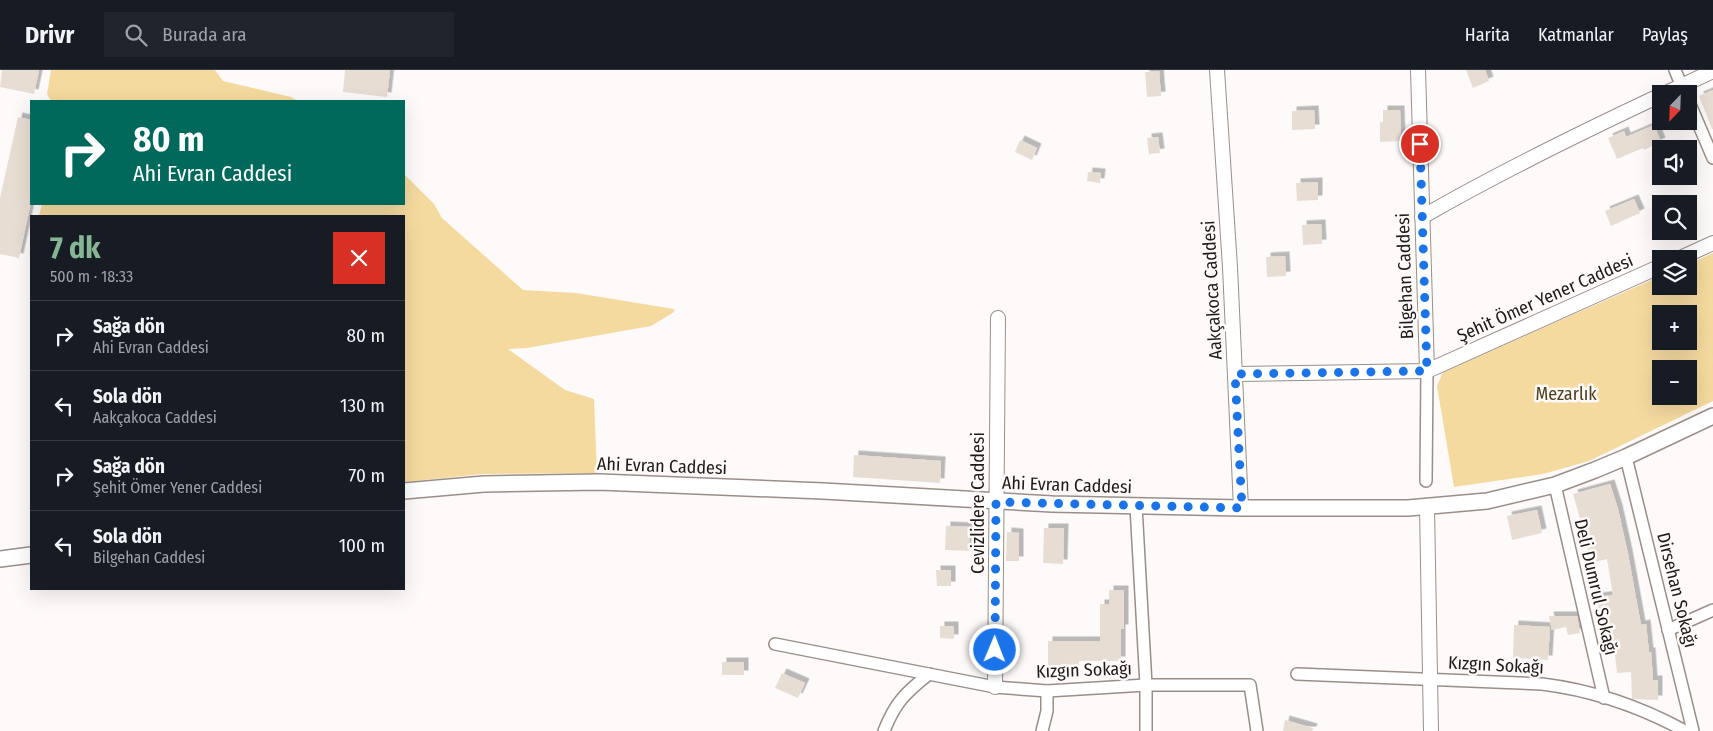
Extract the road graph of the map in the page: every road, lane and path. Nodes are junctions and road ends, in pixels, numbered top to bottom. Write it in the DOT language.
graph roads {
  1 [pos="1217,70"];
  2 [pos="1418,70"];
  3 [pos="1675,70"];
  4 [pos="1713,71"];
  5 [pos="1681,85"];
  6 [pos="1691,85"];
  7 [pos="1652,99"];
  8 [pos="1698,123"];
  9 [pos="1713,158"];
  10 [pos="1422,217"];
  11 [pos="1713,243"];
  12 [pos="1697,250"];
  13 [pos="1652,270"];
  14 [pos="998,318"];
  15 [pos="1427,371"];
  16 [pos="1235,374"];
  17 [pos="1713,416"];
  18 [pos="1626,457"];
  19 [pos="1426,481"];
  20 [pos="1554,484"];
  21 [pos="405,491"];
  22 [pos="996,502"];
  23 [pos="1136,506"];
  24 [pos="1427,507"];
  25 [pos="1242,508"];
  26 [pos="30,555"];
  27 [pos="0,559"];
  28 [pos="1713,610"];
  29 [pos="1668,630"];
  30 [pos="775,644"];
  31 [pos="929,674"];
  32 [pos="1297,674"];
  33 [pos="1431,679"];
  34 [pos="1146,684"];
  35 [pos="995,687"];
  36 [pos="1047,691"];
  37 [pos="1604,698"];
  38 [pos="884,731"];
  39 [pos="1042,731"];
  40 [pos="1146,731"];
  41 [pos="1257,731"];
  42 [pos="1431,731"];
  43 [pos="1685,731"];
  44 [pos="1693,731"];
  1 -- 16 [label="street, Aakçakoca Caddesi"];
  2 -- 10 [label="street, Bilgehan Caddesi"];
  3 -- 5 [label="street"];
  4 -- 6 [label="street"];
  7 -- 10 [label="street"];
  8 -- 9 [label="street"];
  10 -- 15 [label="street, Bilgehan Caddesi"];
  11 -- 12 [label="street"];
  13 -- 15 [label="street, Şehit Ömer Yener Caddesi"];
  14 -- 22 [label="street, Cevizlidere Caddesi"];
  15 -- 16 [label="street, Şehit Ömer Yener Caddesi"];
  15 -- 19 [label="street, Bilgehan Caddesi"];
  16 -- 25 [label="street, Aakçakoca Caddesi"];
  17 -- 18 [label="main road, Ahi Evran Caddesi"];
  18 -- 20 [label="main road, Ahi Evran Caddesi"];
  18 -- 29 [label="street, Dirsehan Sokağı"];
  20 -- 24 [label="main road, Ahi Evran Caddesi"];
  20 -- 37 [label="street, Deli Dumrul Sokağı"];
  21 -- 22 [label="main road, Ahi Evran Caddesi"];
  22 -- 23 [label="main road, Ahi Evran Caddesi"];
  22 -- 35 [label="street, Cevizlidere Caddesi"];
  23 -- 25 [label="main road, Ahi Evran Caddesi"];
  23 -- 34 [label="street"];
  24 -- 25 [label="main road, Ahi Evran Caddesi"];
  24 -- 33 [label="street"];
  26 -- 27 [label="main road"];
  28 -- 29 [label="street"];
  29 -- 44 [label="street, Dirsehan Sokağı"];
  30 -- 31 [label="street, Kızgın Sokağı"];
  31 -- 35 [label="street, Kızgın Sokağı"];
  31 -- 38 [label="street"];
  32 -- 33 [label="street, Kızgın Sokağı"];
  33 -- 37 [label="street, Kızgın Sokağı"];
  33 -- 42 [label="street"];
  34 -- 36 [label="street, Kızgın Sokağı"];
  34 -- 40 [label="street"];
  34 -- 41 [label="street, Kızgın Sokağı"];
  35 -- 36 [label="street, Kızgın Sokağı"];
  36 -- 39 [label="street"];
  37 -- 43 [label="street, Kızgın Sokağı"];
}
